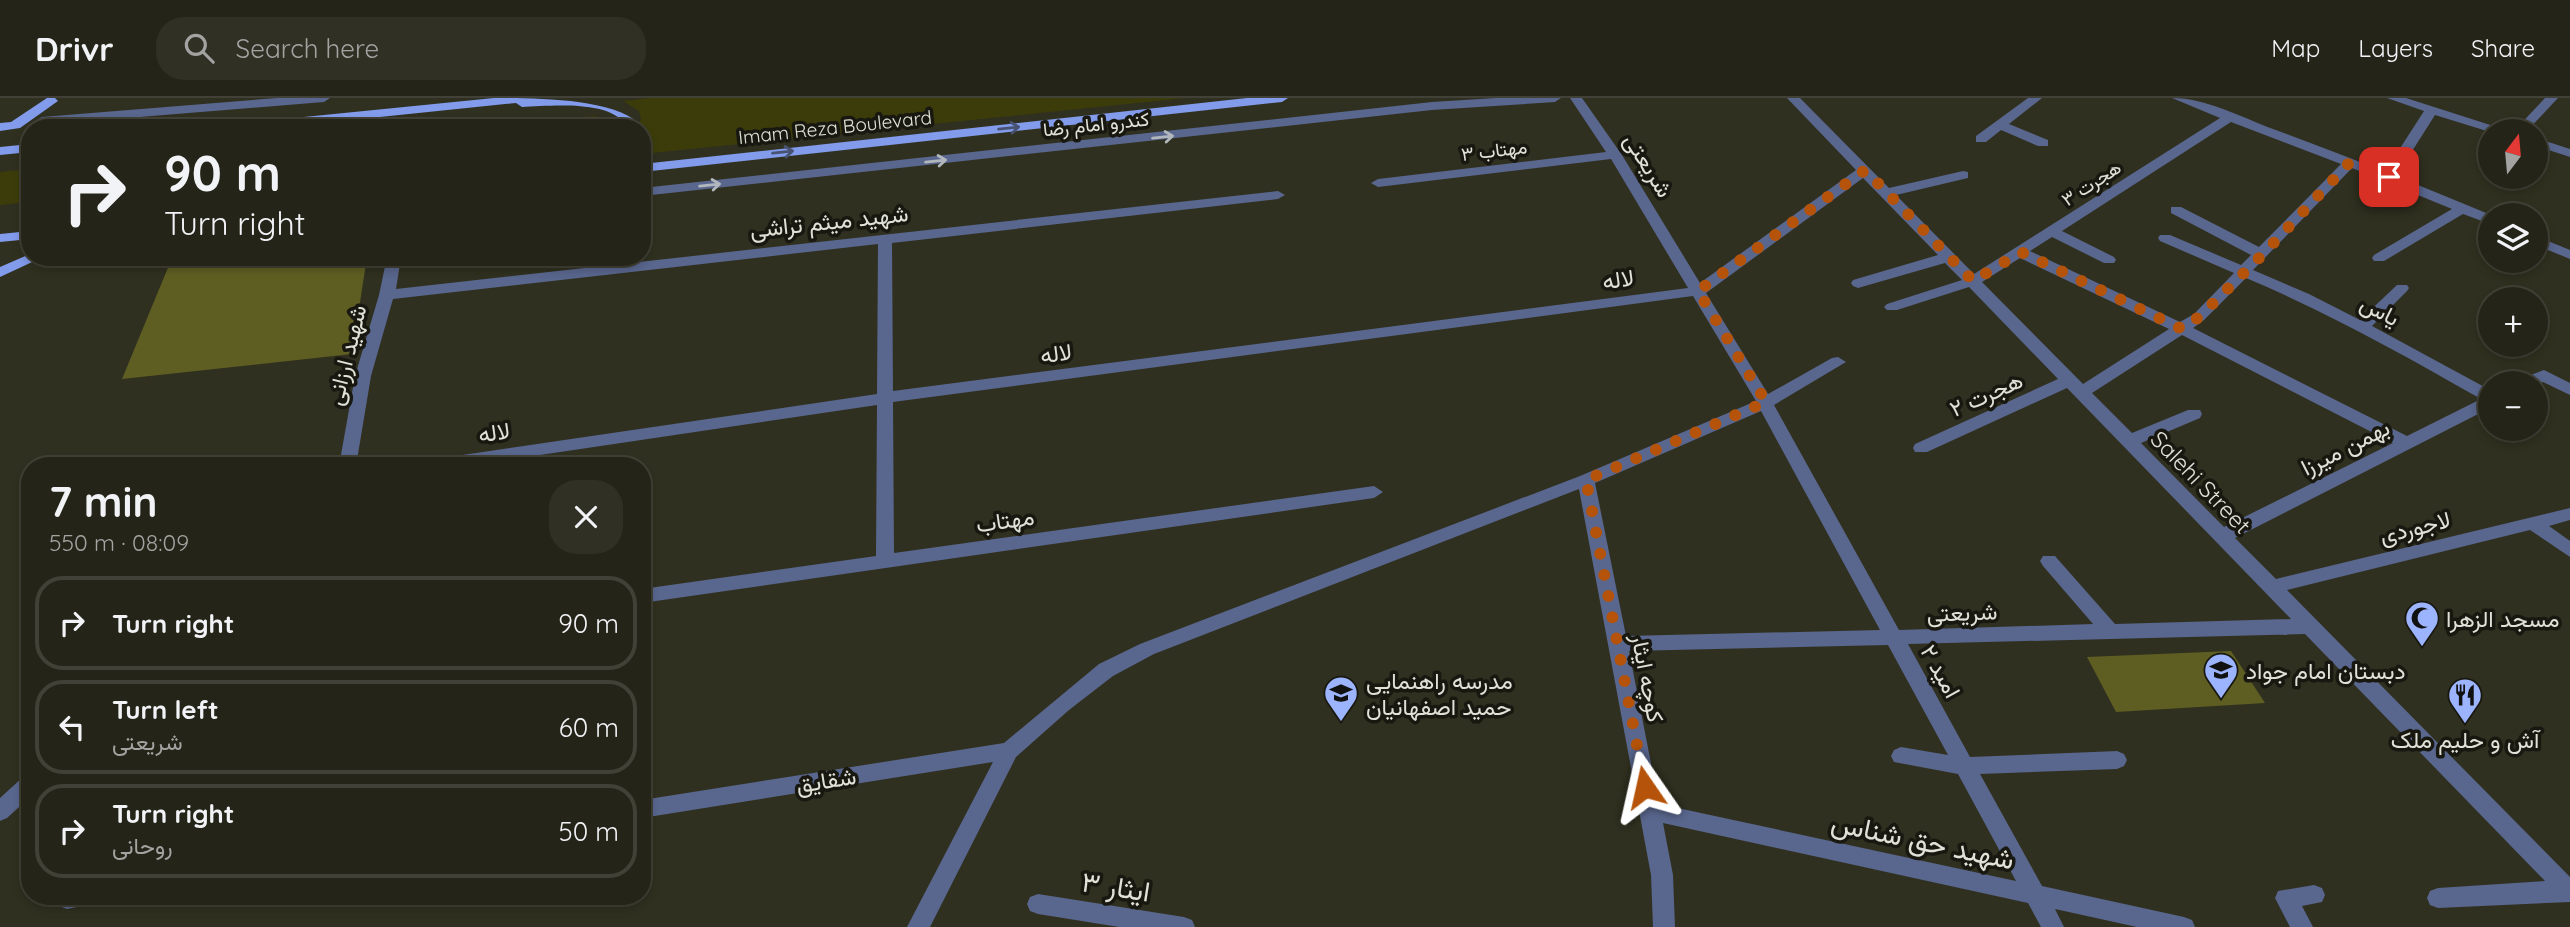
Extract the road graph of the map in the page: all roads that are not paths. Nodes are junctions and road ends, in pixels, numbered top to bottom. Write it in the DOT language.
graph roads {
  1 [pos="324,98"];
  2 [pos="532,98"];
  3 [pos="1282,98"];
  4 [pos="1555,98"];
  5 [pos="1576,98"];
  6 [pos="2036,98"];
  7 [pos="2178,98"];
  8 [pos="2393,98"];
  9 [pos="2552,98"];
  10 [pos="53,99"];
  11 [pos="1796,100"];
  12 [pos="2200,101"];
  13 [pos="1429,102"];
  14 [pos="274,103"];
  15 [pos="459,105"];
  16 [pos="2431,110"];
  17 [pos="2230,117"];
  18 [pos="24,119"];
  19 [pos="43,119"];
  20 [pos="96,119"];
  21 [pos="269,119"];
  22 [pos="318,119"];
  23 [pos="629,119"];
  24 [pos="2532,119"];
  25 [pos="21,121"];
  26 [pos="2478,124"];
  27 [pos="2000,125"];
  28 [pos="0,127"];
  29 [pos="1981,139"];
  30 [pos="2043,143"];
  31 [pos="2548,146"];
  32 [pos="21,148"];
  33 [pos="0,151"];
  34 [pos="2404,153"];
  35 [pos="2570,153"];
  36 [pos="1615,155"];
  37 [pos="2350,162"];
  38 [pos="651,167"];
  39 [pos="1865,170"];
  40 [pos="1963,175"];
  41 [pos="1378,183"];
  42 [pos="651,191"];
  43 [pos="1887,193"];
  44 [pos="1278,195"];
  45 [pos="2463,208"];
  46 [pos="2176,210"];
  47 [pos="2478,215"];
  48 [pos="2051,231"];
  49 [pos="21,235"];
  50 [pos="884,237"];
  51 [pos="0,238"];
  52 [pos="2165,238"];
  53 [pos="2548,245"];
  54 [pos="2021,252"];
  55 [pos="2262,255"];
  56 [pos="2570,255"];
  57 [pos="1949,257"];
  58 [pos="2379,258"];
  59 [pos="2109,260"];
  60 [pos="21,263"];
  61 [pos="651,264"];
  62 [pos="392,266"];
  63 [pos="636,266"];
  64 [pos="0,272"];
  65 [pos="2245,272"];
  66 [pos="1973,281"];
  67 [pos="1858,283"];
  68 [pos="2402,288"];
  69 [pos="1698,291"];
  70 [pos="387,295"];
  71 [pos="1892,307"];
  72 [pos="2363,326"];
  73 [pos="2182,329"];
  74 [pos="1838,362"];
  75 [pos="2548,377"];
  76 [pos="2076,386"];
  77 [pos="2570,390"];
  78 [pos="2478,392"];
  79 [pos="885,398"];
  80 [pos="1766,402"];
  81 [pos="2478,405"];
  82 [pos="2194,414"];
  83 [pos="2129,441"];
  84 [pos="2405,442"];
  85 [pos="1921,448"];
  86 [pos="349,457"];
  87 [pos="482,457"];
  88 [pos="1586,480"];
  89 [pos="1374,492"];
  90 [pos="2570,514"];
  91 [pos="2532,523"];
  92 [pos="2223,537"];
  93 [pos="2570,550"];
  94 [pos="2049,561"];
  95 [pos="885,562"];
  96 [pos="2272,587"];
  97 [pos="651,595"];
  98 [pos="2310,626"];
  99 [pos="2109,630"];
  100 [pos="1896,639"];
  101 [pos="1617,644"];
  102 [pos="1009,751"];
  103 [pos="1901,756"];
  104 [pos="2117,760"];
  105 [pos="1965,766"];
  106 [pos="21,792"];
  107 [pos="651,807"];
  108 [pos="1649,811"];
  109 [pos="0,812"];
  110 [pos="2569,891"];
  111 [pos="2034,894"];
  112 [pos="2315,895"];
  113 [pos="2438,898"];
  114 [pos="1038,904"];
  115 [pos="918,927"];
  116 [pos="1184,927"];
  117 [pos="1664,927"];
  118 [pos="2053,927"];
  119 [pos="2184,927"];
  120 [pos="2302,927"];
  1 -- 14 [label="street"];
  2 -- 15 [label="main road"];
  38 -- 3 [label="main road, Imam Reza Boulevard, one-way"];
  4 -- 13 [label="street, کندرو امام رضا"];
  5 -- 36 [label="street, شریعتی"];
  6 -- 27 [label="street"];
  7 -- 12 [label="street"];
  8 -- 16 [label="street"];
  9 -- 24 [label="street"];
  10 -- 18 [label="main road"];
  10 -- 19 [label="main road"];
  11 -- 39 [label="street, Salehi Street"];
  12 -- 17 [label="street"];
  42 -- 13 [label="street, کندرو امام رضا, one-way"];
  14 -- 20 [label="street"];
  14 -- 21 [label="street"];
  15 -- 22 [label="main road"];
  15 -- 23 [label="main road"];
  16 -- 26 [label="street"];
  16 -- 34 [label="street"];
  17 -- 37 [label="street"];
  17 -- 48 [label="street, هجرت ۳"];
  25 -- 28 [label="main road"];
  27 -- 29 [label="street"];
  27 -- 30 [label="street"];
  31 -- 35 [label="street"];
  32 -- 33 [label="main road"];
  36 -- 41 [label="street, مهتاب ۳"];
  36 -- 69 [label="street, شریعتی"];
  37 -- 45 [label="street"];
  37 -- 55 [label="street, هجرت ۲"];
  39 -- 43 [label="street, Salehi Street"];
  39 -- 69 [label="street"];
  40 -- 43 [label="street"];
  43 -- 57 [label="street, Salehi Street"];
  44 -- 50 [label="street, شهید میثم تراشی"];
  45 -- 47 [label="street"];
  45 -- 58 [label="street"];
  46 -- 55 [label="street"];
  48 -- 54 [label="street, هجرت ۳"];
  48 -- 59 [label="street"];
  49 -- 51 [label="main road"];
  50 -- 61 [label="street, شهید میثم تراشی"];
  50 -- 79 [label="street"];
  52 -- 65 [label="street, یاس"];
  53 -- 56 [label="street"];
  54 -- 66 [label="street, هجرت ۳"];
  54 -- 73 [label="street"];
  55 -- 65 [label="street, هجرت ۲"];
  57 -- 66 [label="street, Salehi Street"];
  57 -- 67 [label="street"];
  60 -- 64 [label="main road"];
  62 -- 70 [label="street, شهید ارزانی"];
  63 -- 70 [label="street, شهید میثم تراشی"];
  65 -- 72 [label="street, یاس"];
  65 -- 73 [label="street, هجرت ۲"];
  66 -- 71 [label="street, هجرت ۳"];
  66 -- 76 [label="street, Salehi Street"];
  68 -- 72 [label="street"];
  69 -- 79 [label="street, لاله"];
  69 -- 80 [label="street, شریعتی"];
  70 -- 86 [label="street, شهید ارزانی"];
  72 -- 78 [label="street, یاس"];
  73 -- 76 [label="street, هجرت ۲"];
  73 -- 84 [label="street"];
  74 -- 80 [label="street"];
  75 -- 77 [label="street"];
  76 -- 83 [label="street, Salehi Street"];
  76 -- 85 [label="street, هجرت ۲"];
  79 -- 87 [label="street, لاله"];
  79 -- 95 [label="street"];
  80 -- 88 [label="street"];
  80 -- 100 [label="street, امید ۲"];
  81 -- 84 [label="street, بهمن میرزا"];
  82 -- 83 [label="street"];
  83 -- 92 [label="street, Salehi Street"];
  84 -- 92 [label="street, بهمن میرزا"];
  88 -- 101 [label="street, کوچه ایثار"];
  88 -- 102 [label="street"];
  89 -- 95 [label="street, مهتاب"];
  90 -- 91 [label="street, لاجوردی"];
  91 -- 93 [label="street"];
  91 -- 96 [label="street, لاجوردی"];
  92 -- 96 [label="street, Salehi Street"];
  94 -- 99 [label="street"];
  95 -- 97 [label="street, مهتاب"];
  96 -- 98 [label="street, Salehi Street"];
  98 -- 99 [label="street, شریعتی"];
  98 -- 110 [label="street, Salehi Street"];
  99 -- 100 [label="street, شریعتی"];
  100 -- 101 [label="street, شریعتی"];
  100 -- 105 [label="street, امید ۲"];
  101 -- 108 [label="street, کوچه ایثار"];
  102 -- 107 [label="street, شقایق"];
  102 -- 115 [label="street"];
  103 -- 105 [label="street"];
  104 -- 105 [label="street"];
  105 -- 111 [label="street, امید ۲"];
  106 -- 109 [label="street"];
  108 -- 111 [label="street, شهید حق شناس"];
  108 -- 117 [label="street, کوچه ایثار"];
  110 -- 113 [label="street"];
  111 -- 118 [label="street, امید ۲"];
  111 -- 119 [label="street, شهید حق شناس"];
  112 -- 120 [label="street"];
  114 -- 116 [label="street, ایثار ۳"];
}
